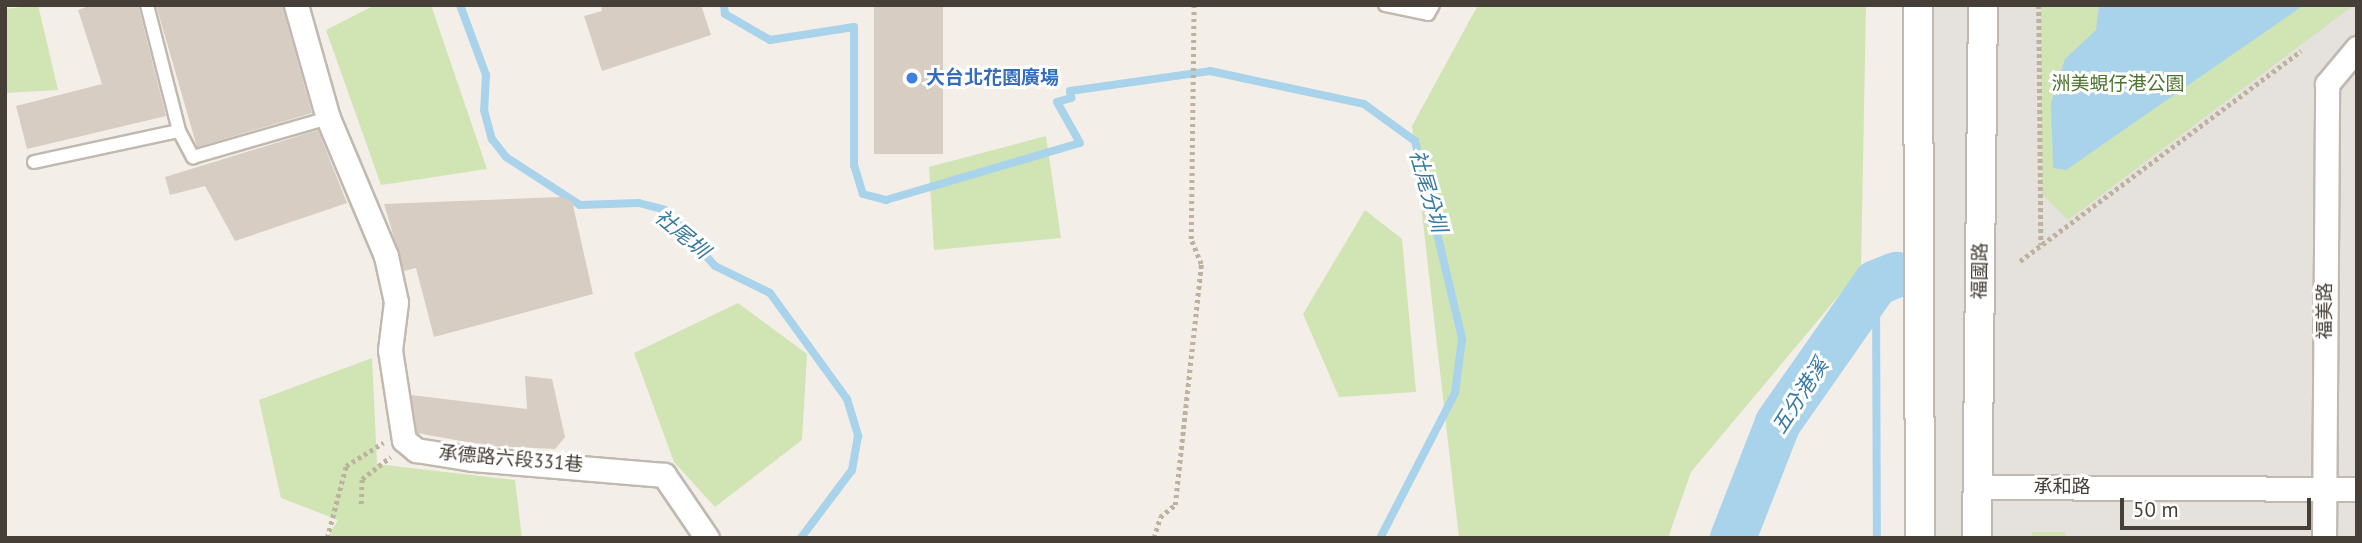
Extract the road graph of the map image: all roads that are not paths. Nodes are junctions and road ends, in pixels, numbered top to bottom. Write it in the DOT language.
graph roads {
  1 [pos="147,5"];
  2 [pos="296,5"];
  3 [pos="1385,5"];
  4 [pos="1433,5"];
  5 [pos="1918,5"];
  6 [pos="1983,5"];
  7 [pos="2357,48"];
  8 [pos="328,118"];
  9 [pos="179,131"];
  10 [pos="34,162"];
  11 [pos="1977,487"];
  12 [pos="2325,489"];
  13 [pos="2357,489"];
  14 [pos="707,538"];
  15 [pos="1920,538"];
  16 [pos="1977,538"];
  17 [pos="2324,538"];
  1 -- 9 [label="lane"];
  2 -- 8 [label="street"];
  3 -- 4 [label="lane"];
  5 -- 15 [label="street"];
  6 -- 11 [label="street, 福國路"];
  7 -- 12 [label="street, 福美路"];
  8 -- 9 [label="lane"];
  8 -- 14 [label="street, 承德路六段331巷"];
  9 -- 10 [label="lane"];
  11 -- 12 [label="street, 承和路"];
  11 -- 16 [label="street, 福國路"];
  12 -- 13 [label="street, 承和路"];
  12 -- 17 [label="street, 福美路"];
}
